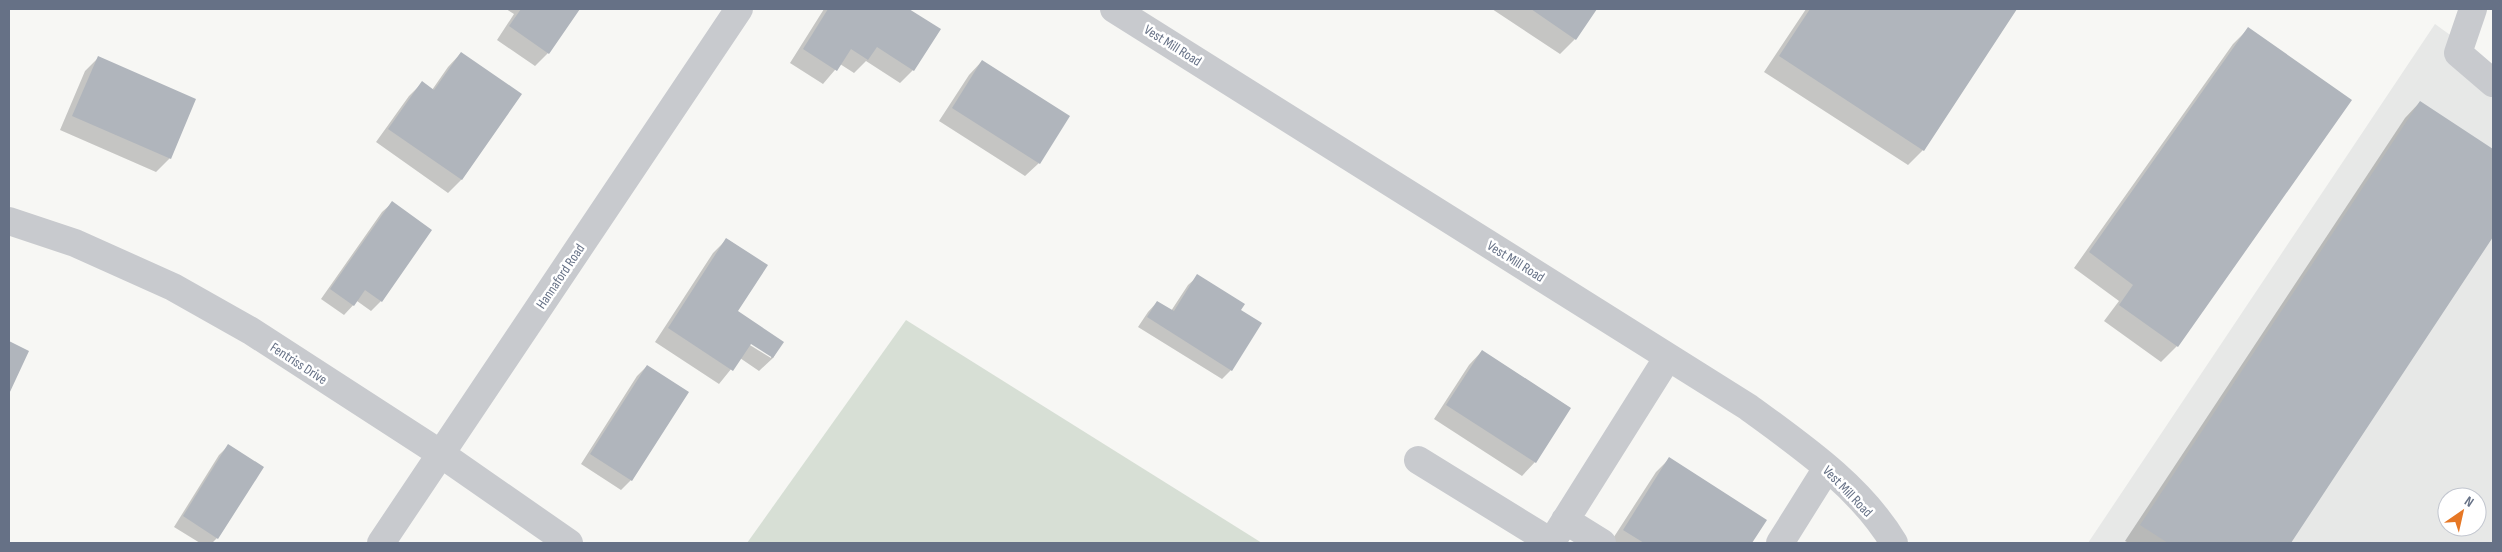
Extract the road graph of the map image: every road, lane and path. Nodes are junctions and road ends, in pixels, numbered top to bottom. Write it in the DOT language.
graph roads {
  1 [pos="739,9"];
  2 [pos="1114,9"];
  3 [pos="2473,9"];
  4 [pos="2493,83"];
  5 [pos="9,221"];
  6 [pos="1668,357"];
  7 [pos="440,454"];
  8 [pos="1418,460"];
  9 [pos="1826,468"];
  10 [pos="1556,535"];
  11 [pos="381,543"];
  12 [pos="569,543"];
  13 [pos="1602,543"];
  14 [pos="1780,543"];
  15 [pos="1894,543"];
  1 -- 7 [label="street, Hannaford Road"];
  2 -- 6 [label="street, Vest Mill Road"];
  3 -- 4 [label="street"];
  5 -- 7 [label="street, Fentriss Drive"];
  6 -- 9 [label="street, Vest Mill Road"];
  6 -- 10 [label="street"];
  7 -- 11 [label="street, Hannaford Road"];
  7 -- 12 [label="street, Fentriss Drive"];
  8 -- 10 [label="street"];
  9 -- 14 [label="street"];
  9 -- 15 [label="street, Vest Mill Road"];
  10 -- 13 [label="street"];
}
